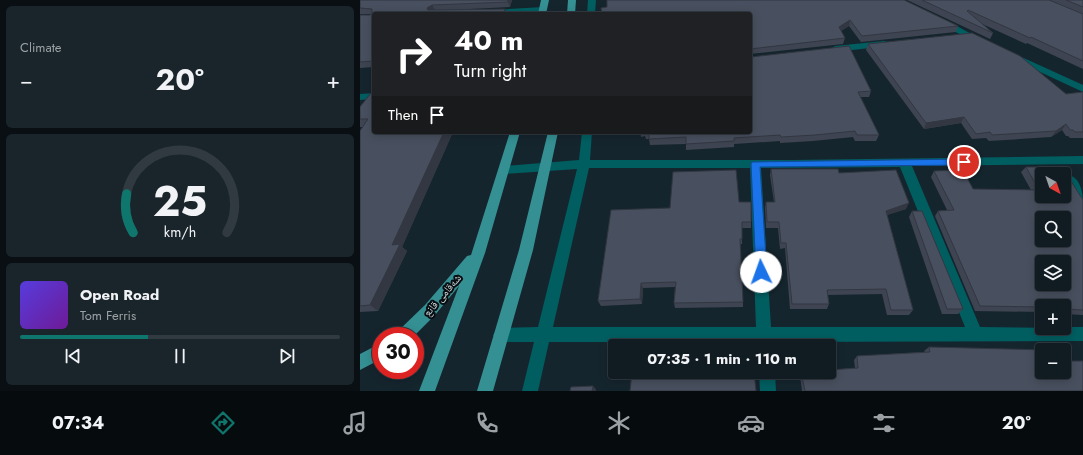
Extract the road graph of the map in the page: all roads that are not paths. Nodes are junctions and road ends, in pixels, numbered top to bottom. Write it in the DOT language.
graph roads {
  1 [pos="545,0"];
  2 [pos="572,0"];
  3 [pos="592,0"];
  4 [pos="597,0"];
  5 [pos="482,12"];
  6 [pos="543,12"];
  7 [pos="571,12"];
  8 [pos="591,12"];
  9 [pos="936,19"];
  10 [pos="969,35"];
  11 [pos="953,37"];
  12 [pos="986,43"];
  13 [pos="891,44"];
  14 [pos="828,50"];
  15 [pos="1006,53"];
  16 [pos="1083,89"];
  17 [pos="368,97"];
  18 [pos="360,109"];
  19 [pos="514,134"];
  20 [pos="553,134"];
  21 [pos="587,134"];
  22 [pos="1055,160"];
  23 [pos="1083,160"];
  24 [pos="904,162"];
  25 [pos="584,164"];
  26 [pos="755,164"];
  27 [pos="546,166"];
  28 [pos="504,170"];
  29 [pos="1083,200"];
  30 [pos="478,252"];
  31 [pos="412,327"];
  32 [pos="544,334"];
  33 [pos="975,334"];
  34 [pos="1083,334"];
  35 [pos="501,335"];
  36 [pos="728,339"];
  37 [pos="765,339"];
  38 [pos="800,339"];
  39 [pos="372,356"];
  40 [pos="360,362"];
  41 [pos="767,379"];
  42 [pos="426,391"];
  43 [pos="484,391"];
  44 [pos="530,391"];
  45 [pos="768,391"];
  1 -- 6 [label="main road"];
  2 -- 7 [label="main road"];
  3 -- 4 [label="street"];
  3 -- 8 [label="street"];
  5 -- 6 [label="street"];
  9 -- 10 [label="street"];
  10 -- 11 [label="street"];
  10 -- 12 [label="street"];
  13 -- 14 [label="street"];
  15 -- 16 [label="street"];
  17 -- 18 [label="street"];
  19 -- 28 [label="main road"];
  20 -- 27 [label="main road"];
  21 -- 25 [label="street"];
  22 -- 23 [label="street"];
  22 -- 24 [label="street"];
  22 -- 29 [label="street"];
  24 -- 26 [label="street"];
  24 -- 33 [label="street"];
  25 -- 26 [label="street"];
  25 -- 27 [label="street"];
  25 -- 32 [label="street"];
  26 -- 37 [label="street"];
  27 -- 28 [label="street"];
  27 -- 35 [label="main road"];
  28 -- 30 [label="main road"];
  30 -- 31 [label="main road, شەقامی قانع"];
  30 -- 42 [label="main road"];
  32 -- 35 [label="street"];
  32 -- 36 [label="street"];
  32 -- 44 [label="street"];
  33 -- 34 [label="street"];
  33 -- 38 [label="street"];
  35 -- 43 [label="main road"];
  39 -- 40 [label="main road"];
  41 -- 45 [label="street"];
}
